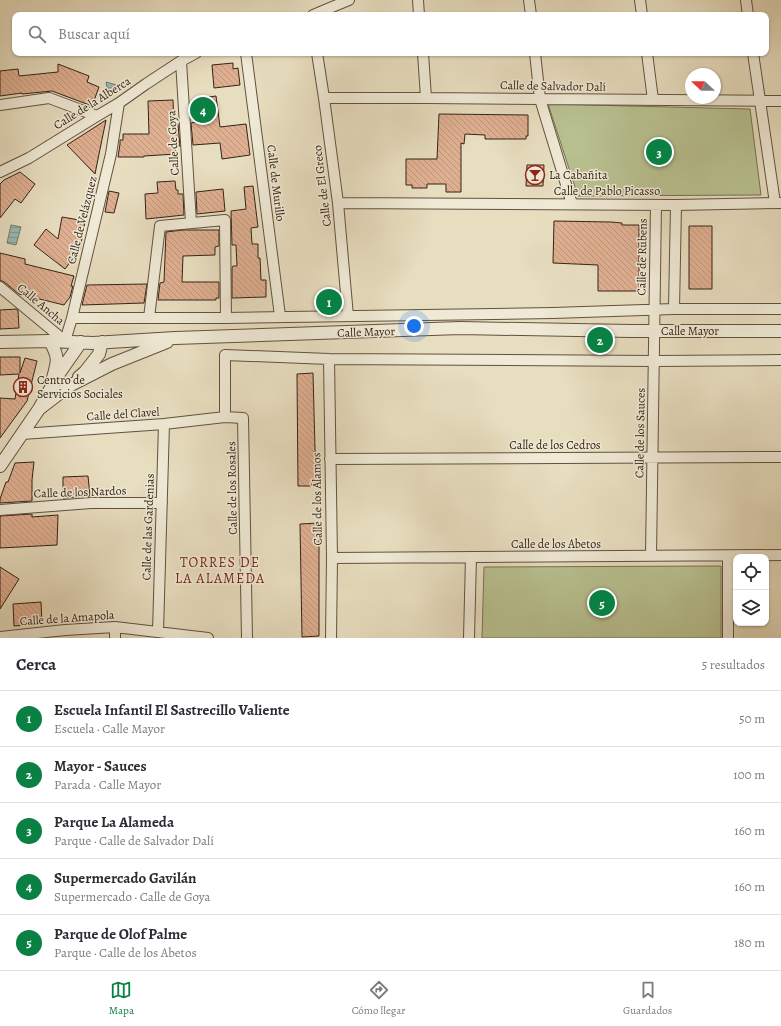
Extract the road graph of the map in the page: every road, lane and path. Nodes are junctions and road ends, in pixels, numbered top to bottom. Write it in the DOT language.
graph roads {
  1 [pos="348,0"];
  2 [pos="418,0"];
  3 [pos="529,0"];
  4 [pos="640,0"];
  5 [pos="746,0"];
  6 [pos="320,12"];
  7 [pos="420,12"];
  8 [pos="531,12"];
  9 [pos="642,12"];
  10 [pos="748,12"];
  11 [pos="190,56"];
  12 [pos="246,56"];
  13 [pos="317,56"];
  14 [pos="423,56"];
  15 [pos="535,56"];
  16 [pos="647,56"];
  17 [pos="754,56"];
  18 [pos="181,61"];
  19 [pos="324,98"];
  20 [pos="426,98"];
  21 [pos="540,99"];
  22 [pos="653,100"];
  23 [pos="760,101"];
  24 [pos="781,101"];
  25 [pos="119,103"];
  26 [pos="0,105"];
  27 [pos="97,116"];
  28 [pos="0,172"];
  29 [pos="338,202"];
  30 [pos="778,203"];
  31 [pos="572,204"];
  32 [pos="656,205"];
  33 [pos="676,205"];
  34 [pos="191,223"];
  35 [pos="0,287"];
  36 [pos="674,309"];
  37 [pos="781,309"];
  38 [pos="654,310"];
  39 [pos="280,316"];
  40 [pos="348,316"];
  41 [pos="72,318"];
  42 [pos="149,318"];
  43 [pos="226,318"];
  44 [pos="781,330"];
  45 [pos="654,331"];
  46 [pos="175,338"];
  47 [pos="50,341"];
  48 [pos="65,341"];
  49 [pos="0,342"];
  50 [pos="81,342"];
  51 [pos="102,342"];
  52 [pos="328,359"];
  53 [pos="781,360"];
  54 [pos="654,361"];
  55 [pos="69,386"];
  56 [pos="49,392"];
  57 [pos="39,409"];
  58 [pos="225,417"];
  59 [pos="164,424"];
  60 [pos="22,434"];
  61 [pos="781,457"];
  62 [pos="652,458"];
  63 [pos="330,459"];
  64 [pos="0,466"];
  65 [pos="162,503"];
  66 [pos="0,510"];
  67 [pos="651,556"];
  68 [pos="728,556"];
  69 [pos="781,556"];
  70 [pos="332,558"];
  71 [pos="471,558"];
  72 [pos="115,627"];
  73 [pos="158,632"];
  74 [pos="0,636"];
  75 [pos="196,637"];
  76 [pos="115,638"];
  77 [pos="208,638"];
  78 [pos="247,638"];
  79 [pos="331,638"];
  80 [pos="470,638"];
  81 [pos="728,638"];
  1 -- 6 [label="street"];
  2 -- 7 [label="street"];
  3 -- 8 [label="street"];
  4 -- 9 [label="street"];
  5 -- 10 [label="street"];
  11 -- 18 [label="street, Calle de la Alberca"];
  12 -- 39 [label="street, Calle de Murillo"];
  13 -- 19 [label="street, Calle de El Greco"];
  14 -- 20 [label="street"];
  15 -- 21 [label="street"];
  16 -- 22 [label="street"];
  17 -- 23 [label="street"];
  18 -- 25 [label="street, Calle de la Alberca"];
  18 -- 34 [label="street, Calle de Goya"];
  19 -- 20 [label="street, Calle de Salvador Dalí"];
  19 -- 29 [label="street, Calle de El Greco"];
  20 -- 21 [label="street, Calle de Salvador Dalí"];
  21 -- 22 [label="street, Calle de Salvador Dalí"];
  21 -- 31 [label="street"];
  22 -- 23 [label="street, Calle de Salvador Dalí"];
  23 -- 24 [label="street, Calle de Salvador Dalí"];
  23 -- 30 [label="street"];
  25 -- 27 [label="street, Calle de la Alberca"];
  25 -- 41 [label="street, Calle de Velázquez"];
  26 -- 27 [label="street"];
  27 -- 28 [label="street, Calle de la Alberca"];
  29 -- 31 [label="street, Calle de Pablo Picasso"];
  29 -- 40 [label="street, Calle de El Greco"];
  30 -- 33 [label="street, Calle de Pablo Picasso"];
  31 -- 32 [label="street, Calle de Pablo Picasso"];
  32 -- 33 [label="street, Calle de Pablo Picasso"];
  32 -- 38 [label="street, Calle de Rubens"];
  33 -- 36 [label="street"];
  34 -- 42 [label="street"];
  34 -- 43 [label="street"];
  35 -- 48 [label="street, Calle Ancha"];
  36 -- 37 [label="street, Calle Mayor"];
  36 -- 38 [label="street, Calle Mayor"];
  38 -- 40 [label="street, Calle Mayor"];
  38 -- 45 [label="street, Calle de los Sauces"];
  39 -- 40 [label="street, Calle Mayor"];
  39 -- 43 [label="street, Calle Mayor"];
  41 -- 42 [label="street, Calle Mayor"];
  41 -- 48 [label="street, Calle de Velázquez"];
  42 -- 43 [label="street, Calle Mayor"];
  44 -- 45 [label="street, Calle Mayor"];
  45 -- 46 [label="street, Calle Mayor"];
  45 -- 54 [label="street, Calle de los Sauces"];
  46 -- 51 [label="street, Calle Mayor"];
  46 -- 55 [label="street"];
  47 -- 48 [label="street, Calle Mayor"];
  47 -- 49 [label="street, Calle Mayor"];
  47 -- 56 [label="street"];
  48 -- 50 [label="street, Calle Mayor"];
  50 -- 51 [label="street, Calle Mayor"];
  50 -- 56 [label="street"];
  51 -- 55 [label="street"];
  52 -- 54 [label="street"];
  52 -- 58 [label="street"];
  52 -- 63 [label="street, Calle de los Álamos"];
  53 -- 54 [label="street"];
  54 -- 62 [label="street, Calle de los Sauces"];
  55 -- 57 [label="street"];
  56 -- 57 [label="street"];
  57 -- 60 [label="street"];
  58 -- 59 [label="street, Calle del Clavel"];
  58 -- 78 [label="street, Calle de los Rosales"];
  59 -- 60 [label="street, Calle del Clavel"];
  59 -- 65 [label="street, Calle de las Gardenias"];
  60 -- 64 [label="street"];
  61 -- 62 [label="street, Calle de los Cedros"];
  62 -- 63 [label="street, Calle de los Cedros"];
  62 -- 67 [label="street, Calle de los Sauces"];
  63 -- 70 [label="street, Calle de los Álamos"];
  65 -- 66 [label="street, Calle de los Nardos"];
  65 -- 73 [label="street, Calle de las Gardenias"];
  67 -- 68 [label="street, Calle de los Abetos"];
  67 -- 71 [label="street, Calle de los Abetos"];
  68 -- 69 [label="street, Calle de los Abetos"];
  68 -- 81 [label="street"];
  70 -- 71 [label="street, Calle de los Abetos"];
  70 -- 79 [label="street, Calle de los Álamos"];
  71 -- 80 [label="street"];
  72 -- 73 [label="street, Calle de la Amapola"];
  72 -- 74 [label="street, Calle de la Amapola"];
  72 -- 76 [label="street"];
  73 -- 75 [label="street, Calle de la Amapola"];
  75 -- 77 [label="street, Calle de la Amapola"];
}
